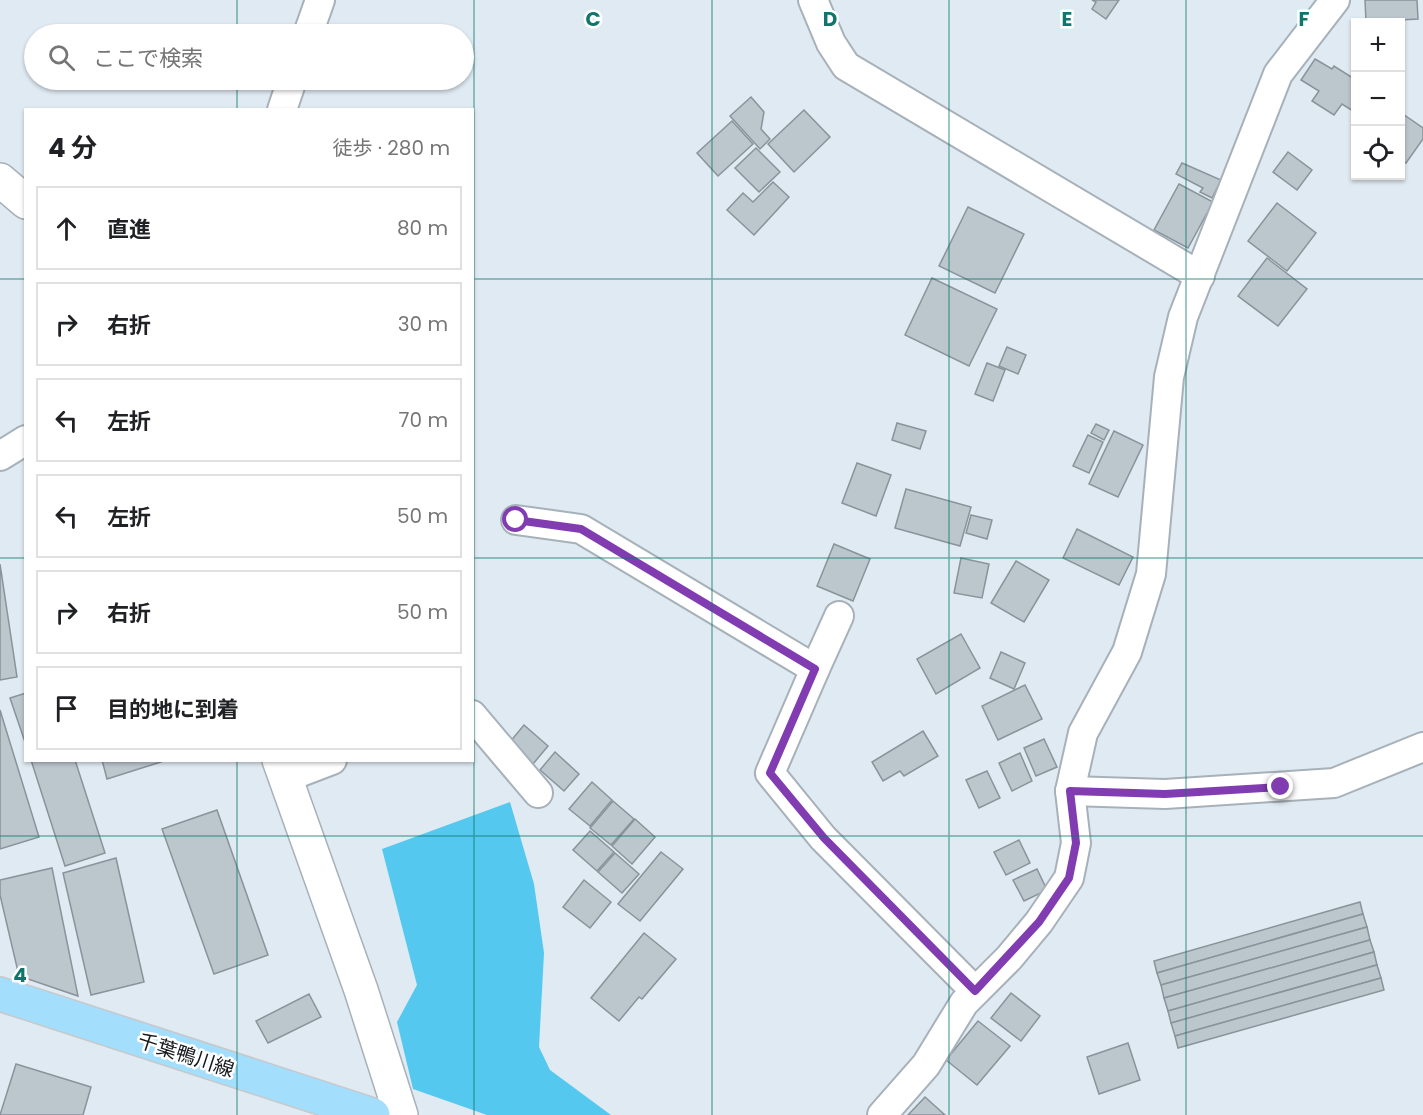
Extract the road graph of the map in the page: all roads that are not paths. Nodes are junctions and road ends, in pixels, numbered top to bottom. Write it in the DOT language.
graph roads {
  1 [pos="320,0"];
  2 [pos="813,0"];
  3 [pos="1335,0"];
  4 [pos="312,24"];
  5 [pos="289,90"];
  6 [pos="283,108"];
  7 [pos="0,180"];
  8 [pos="24,200"];
  9 [pos="1200,276"];
  10 [pos="24,442"];
  11 [pos="0,456"];
  12 [pos="516,520"];
  13 [pos="839,616"];
  14 [pos="815,669"];
  15 [pos="474,717"];
  16 [pos="1423,747"];
  17 [pos="321,762"];
  18 [pos="282,769"];
  19 [pos="1070,791"];
  20 [pos="538,793"];
  21 [pos="975,991"];
  22 [pos="0,994"];
  23 [pos="373,1115"];
  24 [pos="401,1115"];
  25 [pos="882,1115"];
  1 -- 4 [label="street"];
  2 -- 9 [label="street"];
  3 -- 9 [label="street"];
  5 -- 6 [label="street"];
  7 -- 8 [label="street"];
  9 -- 19 [label="street"];
  10 -- 11 [label="street"];
  12 -- 14 [label="street"];
  13 -- 14 [label="street"];
  14 -- 21 [label="street"];
  15 -- 20 [label="street"];
  16 -- 19 [label="street"];
  17 -- 18 [label="street"];
  18 -- 24 [label="street"];
  19 -- 21 [label="street"];
  21 -- 25 [label="street"];
  22 -- 23 [label="main road, 千葉鴨川線"];
}
